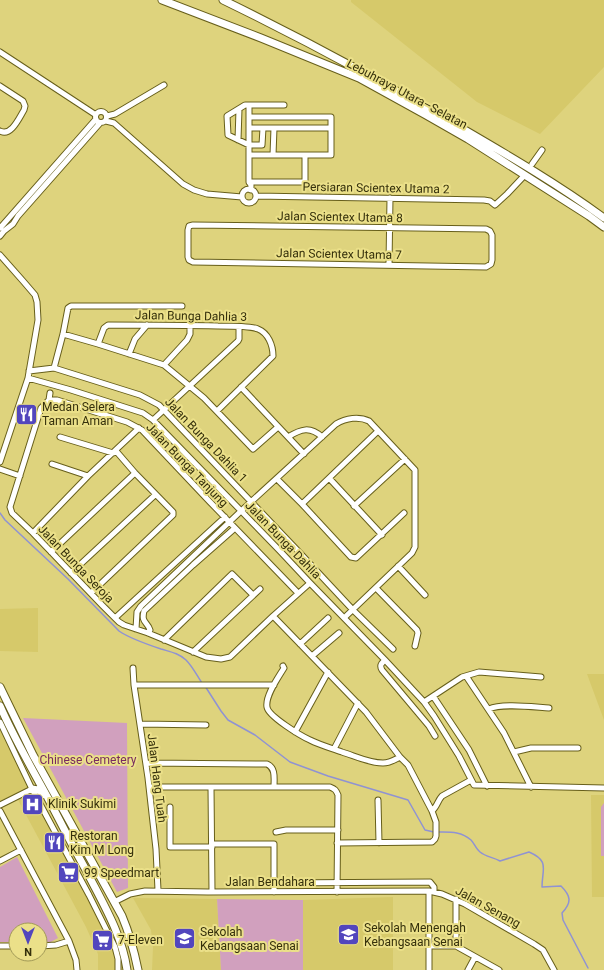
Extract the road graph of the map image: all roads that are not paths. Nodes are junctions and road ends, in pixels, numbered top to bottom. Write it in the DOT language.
graph roads {
  1 [pos="162,0"];
  2 [pos="223,0"];
  3 [pos="0,52"];
  4 [pos="164,85"];
  5 [pos="0,86"];
  6 [pos="249,105"];
  7 [pos="284,105"];
  8 [pos="239,109"];
  9 [pos="249,117"];
  10 [pos="101,119"];
  11 [pos="249,128"];
  12 [pos="263,128"];
  13 [pos="274,128"];
  14 [pos="331,128"];
  15 [pos="0,131"];
  16 [pos="238,140"];
  17 [pos="249,144"];
  18 [pos="542,150"];
  19 [pos="249,155"];
  20 [pos="273,155"];
  21 [pos="305,155"];
  22 [pos="532,164"];
  23 [pos="523,177"];
  24 [pos="249,182"];
  25 [pos="248,190"];
  26 [pos="256,196"];
  27 [pos="242,197"];
  28 [pos="390,198"];
  29 [pos="18,216"];
  30 [pos="604,218"];
  31 [pos="2,220"];
  32 [pos="604,227"];
  33 [pos="0,228"];
  34 [pos="390,228"];
  35 [pos="0,236"];
  36 [pos="0,255"];
  37 [pos="193,262"];
  38 [pos="389,265"];
  39 [pos="486,267"];
  40 [pos="182,306"];
  41 [pos="147,324"];
  42 [pos="190,326"];
  43 [pos="239,327"];
  44 [pos="63,334"];
  45 [pos="98,344"];
  46 [pos="129,354"];
  47 [pos="164,365"];
  48 [pos="54,368"];
  49 [pos="29,371"];
  50 [pos="28,378"];
  51 [pos="191,386"];
  52 [pos="241,387"];
  53 [pos="50,393"];
  54 [pos="49,400"];
  55 [pos="164,409"];
  56 [pos="217,411"];
  57 [pos="153,420"];
  58 [pos="278,427"];
  59 [pos="139,428"];
  60 [pos="378,431"];
  61 [pos="60,437"];
  62 [pos="322,437"];
  63 [pos="288,438"];
  64 [pos="114,452"];
  65 [pos="304,454"];
  66 [pos="405,460"];
  67 [pos="0,462"];
  68 [pos="52,464"];
  69 [pos="0,469"];
  70 [pos="135,473"];
  71 [pos="20,476"];
  72 [pos="88,476"];
  73 [pos="276,478"];
  74 [pos="329,478"];
  75 [pos="155,495"];
  76 [pos="251,502"];
  77 [pos="302,504"];
  78 [pos="354,506"];
  79 [pos="241,511"];
  80 [pos="404,513"];
  81 [pos="224,517"];
  82 [pos="229,522"];
  83 [pos="235,528"];
  84 [pos="33,533"];
  85 [pos="382,535"];
  86 [pos="51,552"];
  87 [pos="398,566"];
  88 [pos="71,573"];
  89 [pos="310,583"];
  90 [pos="376,588"];
  91 [pos="260,589"];
  92 [pos="91,593"];
  93 [pos="298,593"];
  94 [pos="253,595"];
  95 [pos="425,595"];
  96 [pos="352,610"];
  97 [pos="273,616"];
  98 [pos="115,618"];
  99 [pos="328,618"];
  100 [pos="344,618"];
  101 [pos="136,629"];
  102 [pos="148,633"];
  103 [pos="339,633"];
  104 [pos="164,640"];
  105 [pos="300,644"];
  106 [pos="415,646"];
  107 [pos="393,649"];
  108 [pos="193,652"];
  109 [pos="312,656"];
  110 [pos="385,660"];
  111 [pos="283,666"];
  112 [pos="133,668"];
  113 [pos="328,672"];
  114 [pos="466,676"];
  115 [pos="541,676"];
  116 [pos="134,685"];
  117 [pos="274,685"];
  118 [pos="0,687"];
  119 [pos="433,696"];
  120 [pos="424,702"];
  121 [pos="358,703"];
  122 [pos="0,706"];
  123 [pos="549,708"];
  124 [pos="489,709"];
  125 [pos="0,722"];
  126 [pos="141,724"];
  127 [pos="206,725"];
  128 [pos="295,732"];
  129 [pos="435,736"];
  130 [pos="578,748"];
  131 [pos="334,749"];
  132 [pos="514,752"];
  133 [pos="400,757"];
  134 [pos="146,763"];
  135 [pos="472,782"];
  136 [pos="487,786"];
  137 [pos="148,787"];
  138 [pos="211,787"];
  139 [pos="274,787"];
  140 [pos="532,787"];
  141 [pos="604,788"];
  142 [pos="32,789"];
  143 [pos="48,798"];
  144 [pos="378,800"];
  145 [pos="0,805"];
  146 [pos="170,807"];
  147 [pos="432,811"];
  148 [pos="1,813"];
  149 [pos="338,830"];
  150 [pos="276,832"];
  151 [pos="338,843"];
  152 [pos="379,843"];
  153 [pos="212,846"];
  154 [pos="21,850"];
  155 [pos="0,861"];
  156 [pos="274,883"];
  157 [pos="337,883"];
  158 [pos="158,890"];
  159 [pos="212,892"];
  160 [pos="274,892"];
  161 [pos="337,892"];
  162 [pos="432,892"];
  163 [pos="456,899"];
  164 [pos="114,902"];
  165 [pos="69,941"];
  166 [pos="48,946"];
  167 [pos="429,946"];
  168 [pos="456,946"];
  169 [pos="476,957"];
  170 [pos="77,970"];
  171 [pos="118,970"];
  172 [pos="127,970"];
  173 [pos="138,970"];
  174 [pos="429,970"];
  175 [pos="468,970"];
  176 [pos="499,970"];
  177 [pos="554,970"];
  1 -- 32 [label="highway, Lebuhraya Utara–Selatan"];
  2 -- 30 [label="highway, Lebuhraya Utara–Selatan"];
  3 -- 10 [label="street"];
  4 -- 10 [label="street"];
  5 -- 15 [label="street"];
  6 -- 7 [label="street"];
  6 -- 8 [label="street"];
  6 -- 9 [label="street"];
  8 -- 16 [label="street"];
  8 -- 16 [label="street"];
  9 -- 11 [label="street"];
  9 -- 14 [label="street"];
  10 -- 27 [label="street"];
  10 -- 29 [label="street"];
  10 -- 31 [label="street"];
  11 -- 12 [label="street"];
  11 -- 17 [label="street"];
  12 -- 13 [label="street"];
  12 -- 17 [label="street"];
  13 -- 14 [label="street"];
  13 -- 20 [label="street"];
  14 -- 21 [label="street"];
  16 -- 17 [label="street"];
  17 -- 19 [label="street"];
  18 -- 22 [label="street"];
  19 -- 20 [label="street"];
  19 -- 24 [label="street"];
  20 -- 21 [label="street"];
  21 -- 24 [label="street"];
  23 -- 28 [label="street, Persiaran Scientex Utama 2"];
  24 -- 25 [label="street"];
  25 -- 26 [label="street"];
  25 -- 27 [label="street"];
  26 -- 27 [label="street"];
  26 -- 28 [label="street, Persiaran Scientex Utama 2"];
  28 -- 34 [label="street"];
  29 -- 31 [label="street"];
  29 -- 35 [label="street"];
  31 -- 33 [label="street"];
  34 -- 37 [label="street, Jalan Scientex Utama 8"];
  34 -- 38 [label="street"];
  34 -- 39 [label="street, Jalan Scientex Utama 8"];
  36 -- 49 [label="street"];
  37 -- 38 [label="street, Jalan Scientex Utama 7"];
  38 -- 39 [label="street, Jalan Scientex Utama 7"];
  40 -- 44 [label="street"];
  41 -- 42 [label="street, Jalan Bunga Dahlia 3"];
  41 -- 45 [label="street, Jalan Bunga Dahlia 3"];
  41 -- 46 [label="street"];
  42 -- 43 [label="street, Jalan Bunga Dahlia 3"];
  42 -- 47 [label="street"];
  43 -- 51 [label="street"];
  43 -- 52 [label="street, Jalan Bunga Dahlia 3"];
  44 -- 45 [label="street"];
  44 -- 48 [label="street"];
  45 -- 46 [label="street"];
  46 -- 47 [label="street"];
  47 -- 51 [label="street"];
  48 -- 49 [label="street, Jalan Bunga Dahlia 1"];
  48 -- 55 [label="street, Jalan Bunga Dahlia 1"];
  49 -- 50 [label="street"];
  50 -- 57 [label="street, Jalan Bunga Dahlia"];
  50 -- 67 [label="street"];
  51 -- 55 [label="street"];
  51 -- 56 [label="street"];
  52 -- 56 [label="street, Jalan Bunga Dahlia 3"];
  52 -- 58 [label="street"];
  53 -- 54 [label="street"];
  54 -- 59 [label="street, Jalan Bunga Tanjung"];
  54 -- 71 [label="street, Jalan Bunga Seroja"];
  55 -- 57 [label="street"];
  55 -- 76 [label="street, Jalan Bunga Dahlia 1"];
  56 -- 58 [label="street"];
  57 -- 79 [label="street, Jalan Bunga Dahlia"];
  58 -- 63 [label="street"];
  59 -- 64 [label="street"];
  59 -- 81 [label="street, Jalan Bunga Tanjung"];
  60 -- 62 [label="street"];
  60 -- 66 [label="street"];
  60 -- 74 [label="street"];
  61 -- 64 [label="street"];
  62 -- 63 [label="street"];
  62 -- 65 [label="street"];
  63 -- 65 [label="street"];
  64 -- 70 [label="street"];
  64 -- 72 [label="street"];
  65 -- 73 [label="street"];
  66 -- 78 [label="street"];
  66 -- 87 [label="street"];
  68 -- 72 [label="street"];
  69 -- 71 [label="street"];
  70 -- 75 [label="street"];
  70 -- 86 [label="street"];
  71 -- 84 [label="street, Jalan Bunga Seroja"];
  72 -- 84 [label="street"];
  73 -- 76 [label="street"];
  73 -- 77 [label="street"];
  74 -- 77 [label="street"];
  74 -- 78 [label="street"];
  75 -- 88 [label="street"];
  75 -- 92 [label="street"];
  76 -- 79 [label="street"];
  76 -- 96 [label="street, Jalan Bunga Dahlia 1"];
  77 -- 85 [label="street"];
  78 -- 85 [label="street"];
  79 -- 82 [label="street"];
  79 -- 89 [label="street, Jalan Bunga Dahlia"];
  80 -- 85 [label="street"];
  81 -- 82 [label="street, Jalan Bunga Tanjung"];
  81 -- 98 [label="street"];
  82 -- 83 [label="street, Jalan Bunga Tanjung"];
  82 -- 101 [label="street"];
  83 -- 93 [label="street, Jalan Bunga Tanjung"];
  83 -- 102 [label="street"];
  84 -- 86 [label="street, Jalan Bunga Seroja"];
  86 -- 88 [label="street, Jalan Bunga Seroja"];
  87 -- 90 [label="street"];
  87 -- 95 [label="street"];
  88 -- 92 [label="street, Jalan Bunga Seroja"];
  89 -- 93 [label="street"];
  89 -- 100 [label="street, Jalan Bunga Dahlia"];
  90 -- 96 [label="street"];
  90 -- 106 [label="street"];
  91 -- 94 [label="street"];
  92 -- 98 [label="street, Jalan Bunga Seroja"];
  93 -- 97 [label="street"];
  94 -- 104 [label="street"];
  94 -- 108 [label="street"];
  96 -- 100 [label="street"];
  96 -- 107 [label="street, Jalan Bunga Dahlia 1"];
  97 -- 105 [label="street"];
  97 -- 108 [label="street, Jalan Bunga Seroja"];
  98 -- 101 [label="street, Jalan Bunga Seroja"];
  99 -- 105 [label="street"];
  100 -- 110 [label="street, Jalan Bunga Dahlia"];
  101 -- 102 [label="street, Jalan Bunga Seroja"];
  102 -- 104 [label="street, Jalan Bunga Seroja"];
  103 -- 109 [label="street"];
  104 -- 108 [label="street, Jalan Bunga Seroja"];
  105 -- 109 [label="street"];
  109 -- 113 [label="street"];
  110 -- 120 [label="street, Jalan Bunga Dahlia"];
  110 -- 129 [label="street"];
  111 -- 117 [label="street"];
  112 -- 116 [label="street, Jalan Hang Tuah"];
  113 -- 121 [label="street"];
  113 -- 128 [label="street"];
  114 -- 115 [label="street"];
  114 -- 119 [label="street"];
  114 -- 124 [label="street"];
  116 -- 117 [label="street"];
  116 -- 126 [label="street, Jalan Hang Tuah"];
  117 -- 128 [label="street"];
  118 -- 164 [label="highway"];
  119 -- 120 [label="street"];
  119 -- 136 [label="street"];
  120 -- 135 [label="street, Jalan Bunga Dahlia"];
  121 -- 131 [label="street"];
  121 -- 133 [label="street"];
  122 -- 143 [label="highway"];
  123 -- 124 [label="street"];
  124 -- 132 [label="street"];
  125 -- 142 [label="street"];
  126 -- 127 [label="street"];
  126 -- 134 [label="street, Jalan Hang Tuah"];
  128 -- 131 [label="street"];
  130 -- 132 [label="street"];
  131 -- 133 [label="street"];
  132 -- 140 [label="street"];
  133 -- 147 [label="street"];
  134 -- 137 [label="street, Jalan Hang Tuah"];
  134 -- 139 [label="street"];
  135 -- 136 [label="street"];
  135 -- 147 [label="street"];
  136 -- 140 [label="street"];
  137 -- 138 [label="street"];
  137 -- 158 [label="street, Jalan Hang Tuah"];
  138 -- 139 [label="street"];
  138 -- 153 [label="street"];
  139 -- 149 [label="street"];
  140 -- 141 [label="street"];
  142 -- 143 [label="highway"];
  142 -- 145 [label="street"];
  142 -- 171 [label="street"];
  143 -- 172 [label="highway"];
  144 -- 152 [label="street"];
  146 -- 153 [label="street"];
  147 -- 152 [label="street"];
  148 -- 154 [label="street"];
  149 -- 150 [label="street"];
  149 -- 151 [label="street"];
  151 -- 152 [label="street"];
  151 -- 157 [label="street"];
  153 -- 156 [label="street"];
  153 -- 159 [label="street"];
  154 -- 155 [label="street"];
  154 -- 165 [label="street"];
  156 -- 157 [label="street"];
  156 -- 160 [label="street"];
  157 -- 161 [label="street"];
  157 -- 162 [label="street"];
  158 -- 159 [label="street, Jalan Bendahara"];
  158 -- 164 [label="street, Jalan Bendahara"];
  159 -- 160 [label="street, Jalan Bendahara"];
  160 -- 161 [label="street, Jalan Bendahara"];
  161 -- 162 [label="street, Jalan Bendahara"];
  162 -- 163 [label="street, Jalan Senang"];
  162 -- 167 [label="street"];
  163 -- 168 [label="street"];
  163 -- 177 [label="street, Jalan Senang"];
  164 -- 173 [label="highway"];
  165 -- 166 [label="street"];
  165 -- 170 [label="street"];
  167 -- 168 [label="street"];
  167 -- 174 [label="street"];
  168 -- 169 [label="street"];
  169 -- 175 [label="street"];
  169 -- 176 [label="street"];
}
